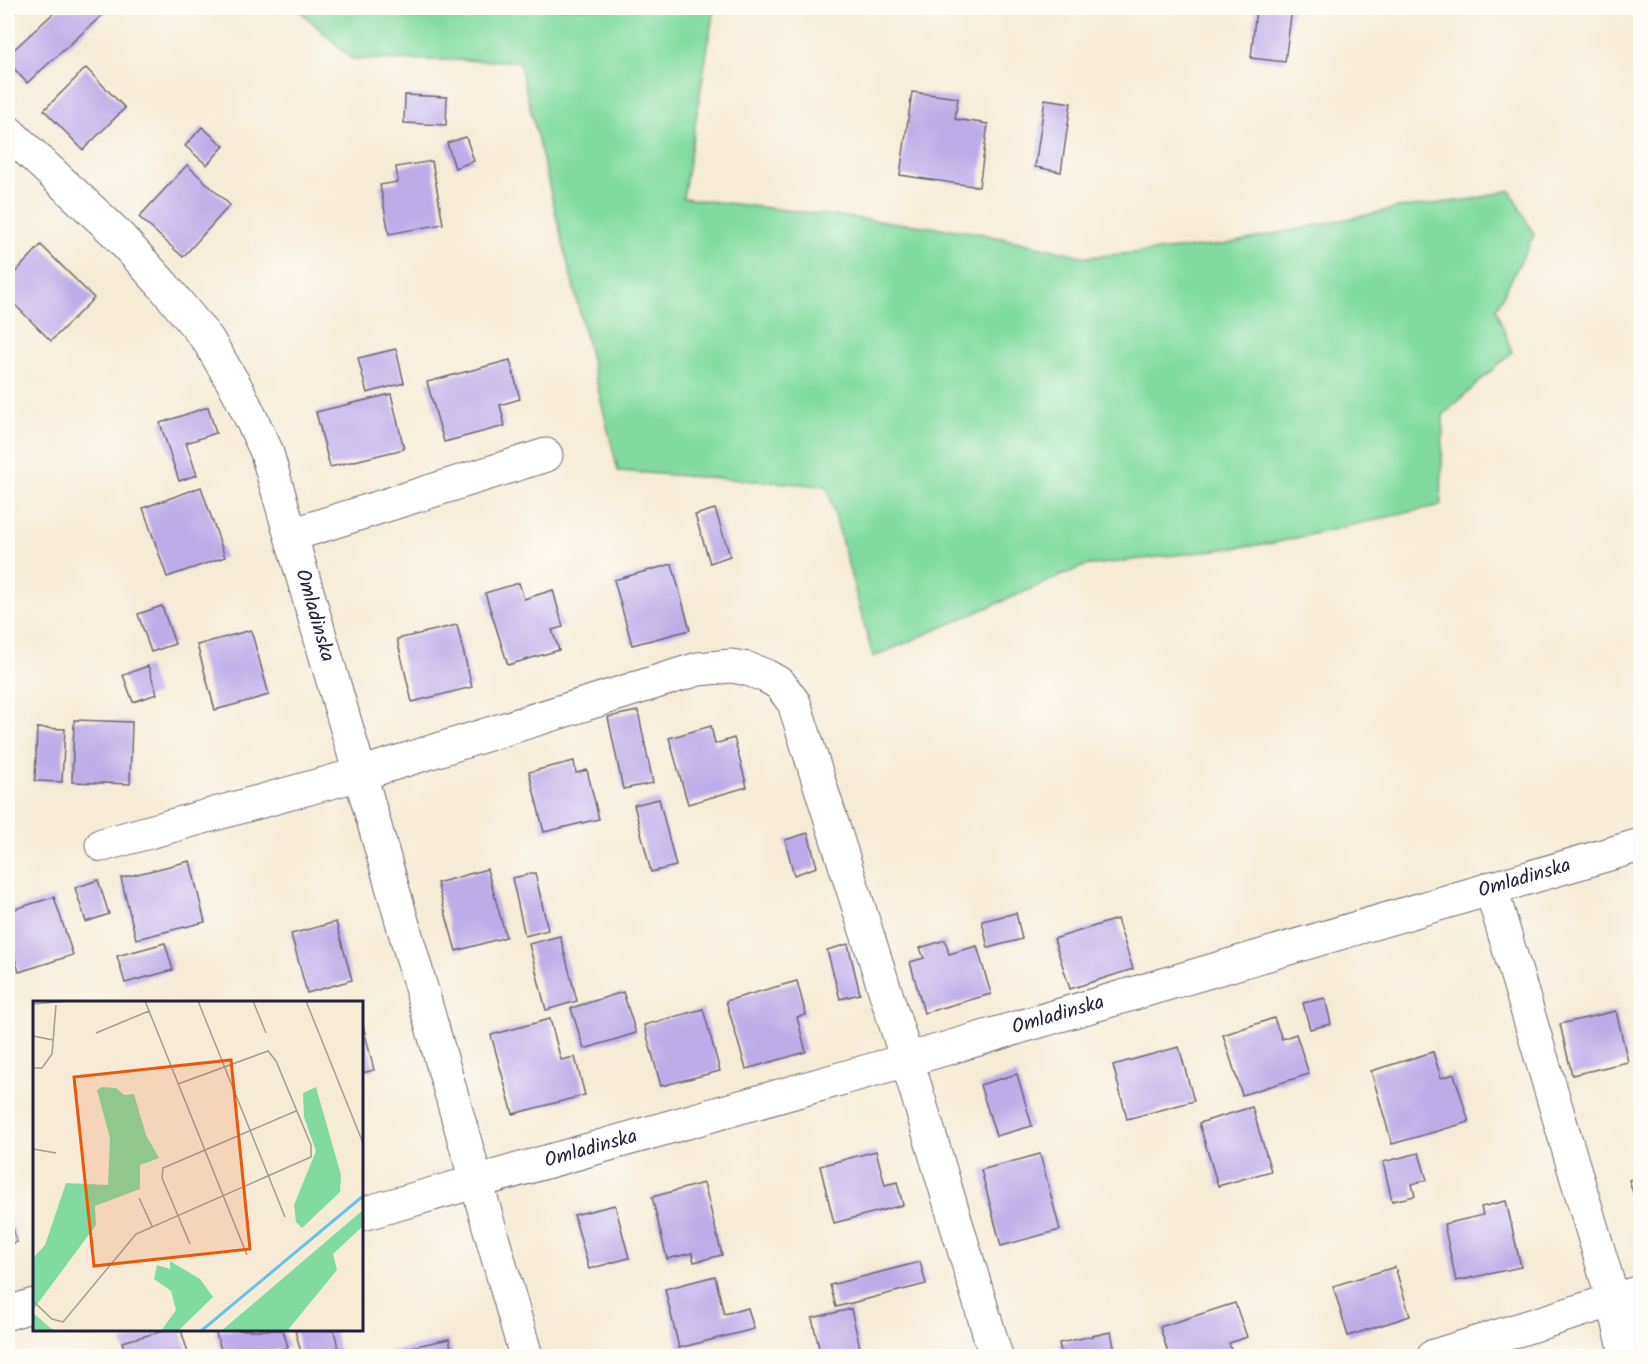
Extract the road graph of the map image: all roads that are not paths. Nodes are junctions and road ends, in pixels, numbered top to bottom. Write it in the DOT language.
graph roads {
  1 [pos="8,132"];
  2 [pos="546,454"];
  3 [pos="291,535"];
  4 [pos="360,774"];
  5 [pos="102,845"];
  6 [pos="1641,845"];
  7 [pos="1491,888"];
  8 [pos="907,1060"];
  9 [pos="475,1182"];
  10 [pos="363,1214"];
  11 [pos="1627,1296"];
  12 [pos="33,1305"];
  13 [pos="8,1312"];
  14 [pos="526,1356"];
  15 [pos="996,1356"];
  16 [pos="1434,1356"];
  17 [pos="1627,1356"];
  1 -- 3 [label="street, Omladinska"];
  2 -- 3 [label="street"];
  3 -- 4 [label="street, Omladinska"];
  4 -- 5 [label="street"];
  4 -- 8 [label="street"];
  4 -- 9 [label="street, Omladinska"];
  6 -- 7 [label="street, Omladinska"];
  7 -- 8 [label="street, Omladinska"];
  7 -- 11 [label="street"];
  8 -- 9 [label="street, Omladinska"];
  8 -- 15 [label="street"];
  9 -- 10 [label="street, Omladinska"];
  9 -- 14 [label="street, Omladinska"];
  11 -- 16 [label="street"];
  11 -- 17 [label="street"];
  12 -- 13 [label="street"];
}
